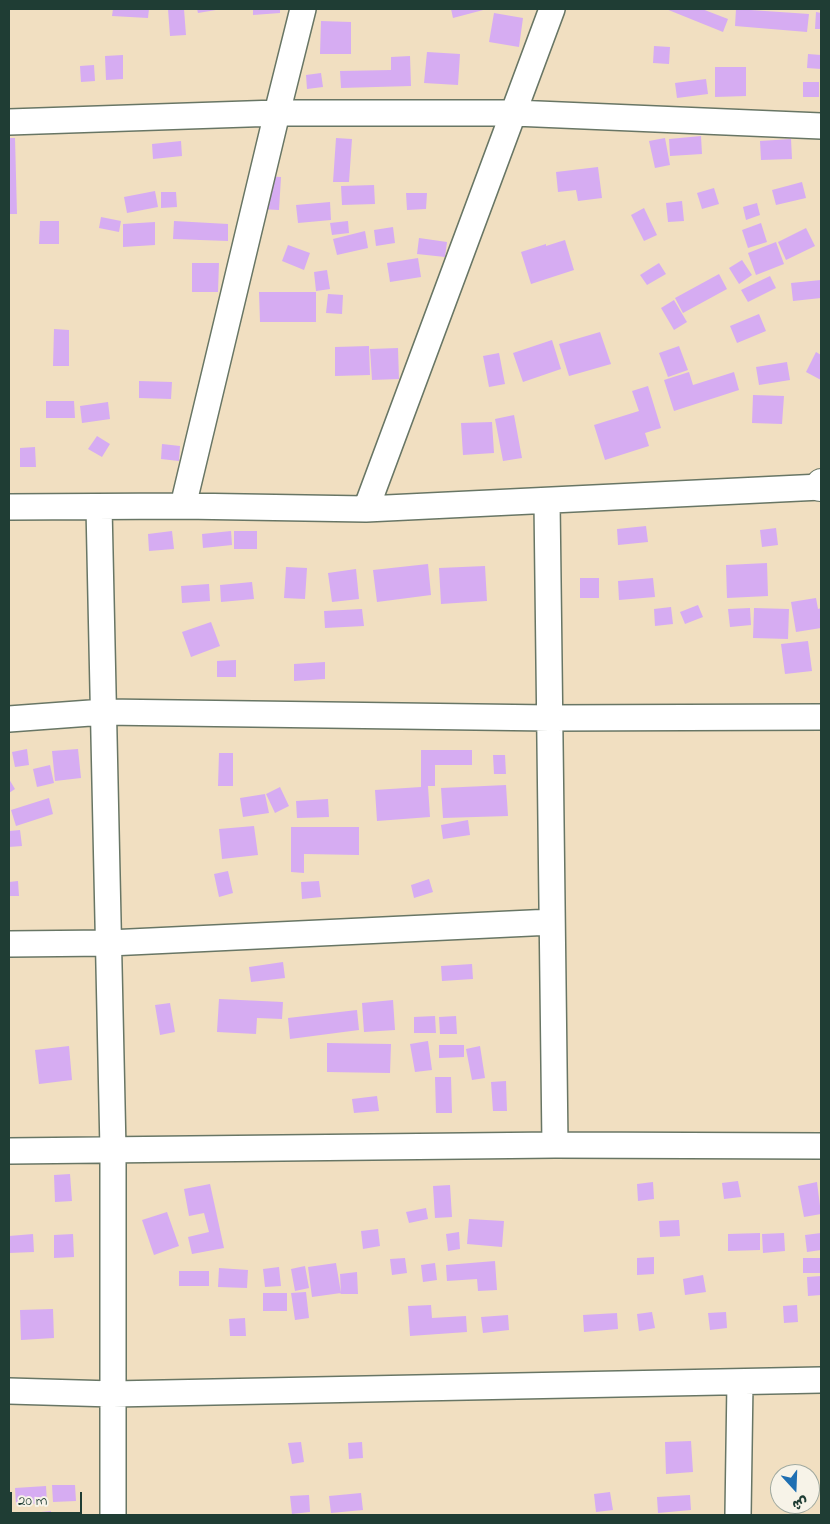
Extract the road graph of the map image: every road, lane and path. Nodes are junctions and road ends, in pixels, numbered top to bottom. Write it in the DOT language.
graph roads {
  1 [pos="303,9"];
  2 [pos="552,9"];
  3 [pos="277,113"];
  4 [pos="514,113"];
  5 [pos="9,122"];
  6 [pos="821,126"];
  7 [pos="821,486"];
  8 [pos="547,501"];
  9 [pos="183,506"];
  10 [pos="99,507"];
  11 [pos="9,508"];
  12 [pos="366,509"];
  13 [pos="104,712"];
  14 [pos="821,717"];
  15 [pos="550,718"];
  16 [pos="9,720"];
  17 [pos="552,922"];
  18 [pos="109,943"];
  19 [pos="9,944"];
  20 [pos="555,1145"];
  21 [pos="821,1146"];
  22 [pos="113,1150"];
  23 [pos="9,1151"];
  24 [pos="821,1380"];
  25 [pos="740,1382"];
  26 [pos="9,1392"];
  27 [pos="113,1394"];
  28 [pos="113,1515"];
  29 [pos="738,1515"];
  1 -- 3 [label="street"];
  2 -- 4 [label="street"];
  3 -- 4 [label="street"];
  3 -- 5 [label="street"];
  3 -- 9 [label="street"];
  4 -- 6 [label="street"];
  4 -- 12 [label="street"];
  7 -- 8 [label="street"];
  8 -- 12 [label="street"];
  8 -- 15 [label="street"];
  9 -- 10 [label="street"];
  9 -- 12 [label="street"];
  10 -- 11 [label="street"];
  10 -- 13 [label="street"];
  13 -- 15 [label="street"];
  13 -- 16 [label="street"];
  13 -- 18 [label="street"];
  14 -- 15 [label="street"];
  15 -- 17 [label="street"];
  17 -- 18 [label="street"];
  17 -- 20 [label="street"];
  18 -- 19 [label="street"];
  18 -- 22 [label="street"];
  20 -- 21 [label="street"];
  20 -- 22 [label="street"];
  22 -- 23 [label="street"];
  22 -- 27 [label="street"];
  24 -- 25 [label="street"];
  25 -- 27 [label="street"];
  25 -- 29 [label="street"];
  26 -- 27 [label="street"];
  27 -- 28 [label="street"];
}
